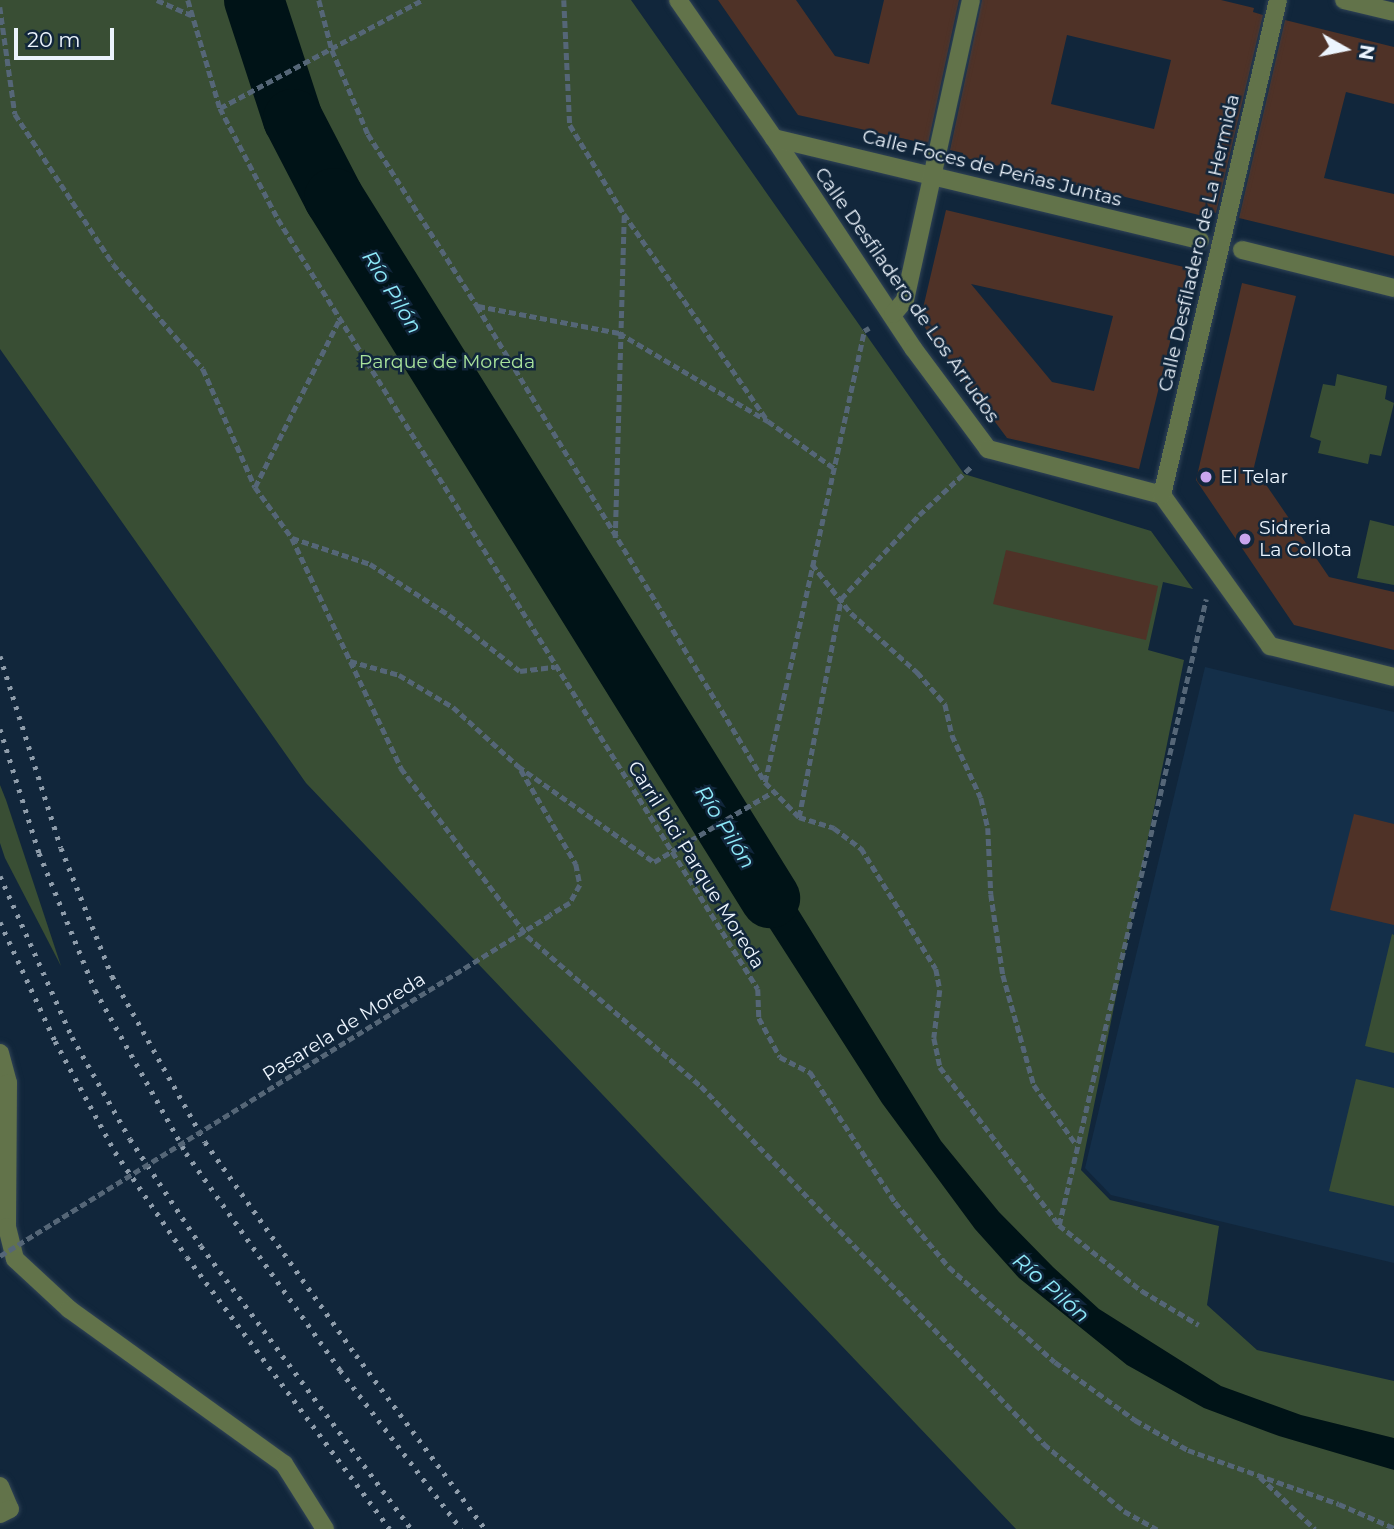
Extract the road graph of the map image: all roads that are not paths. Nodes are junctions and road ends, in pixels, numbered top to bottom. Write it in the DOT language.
graph roads {
  1 [pos="678,0"];
  2 [pos="971,0"];
  3 [pos="1278,0"];
  4 [pos="1344,0"];
  5 [pos="1394,12"];
  6 [pos="774,138"];
  7 [pos="933,175"];
  8 [pos="1200,240"];
  9 [pos="1242,250"];
  10 [pos="1394,288"];
  11 [pos="893,314"];
  12 [pos="1162,495"];
  13 [pos="1394,677"];
  14 [pos="0,1053"];
  15 [pos="0,1486"];
  16 [pos="0,1514"];
  17 [pos="325,1529"];
  1 -- 6 [label="street, Calle Desfiladero de Los Arrudos"];
  2 -- 7 [label="street"];
  3 -- 12 [label="street, Calle Desfiladero de La Hermida"];
  4 -- 5 [label="street"];
  6 -- 7 [label="street, Calle Foces de Peñas Juntas"];
  6 -- 11 [label="street, Calle Desfiladero de Los Arrudos"];
  7 -- 8 [label="street, Calle Foces de Peñas Juntas"];
  7 -- 11 [label="street"];
  9 -- 10 [label="street"];
  11 -- 12 [label="street, Calle Desfiladero de Los Arrudos"];
  12 -- 13 [label="street"];
  14 -- 17 [label="street"];
  15 -- 16 [label="street"];
}
